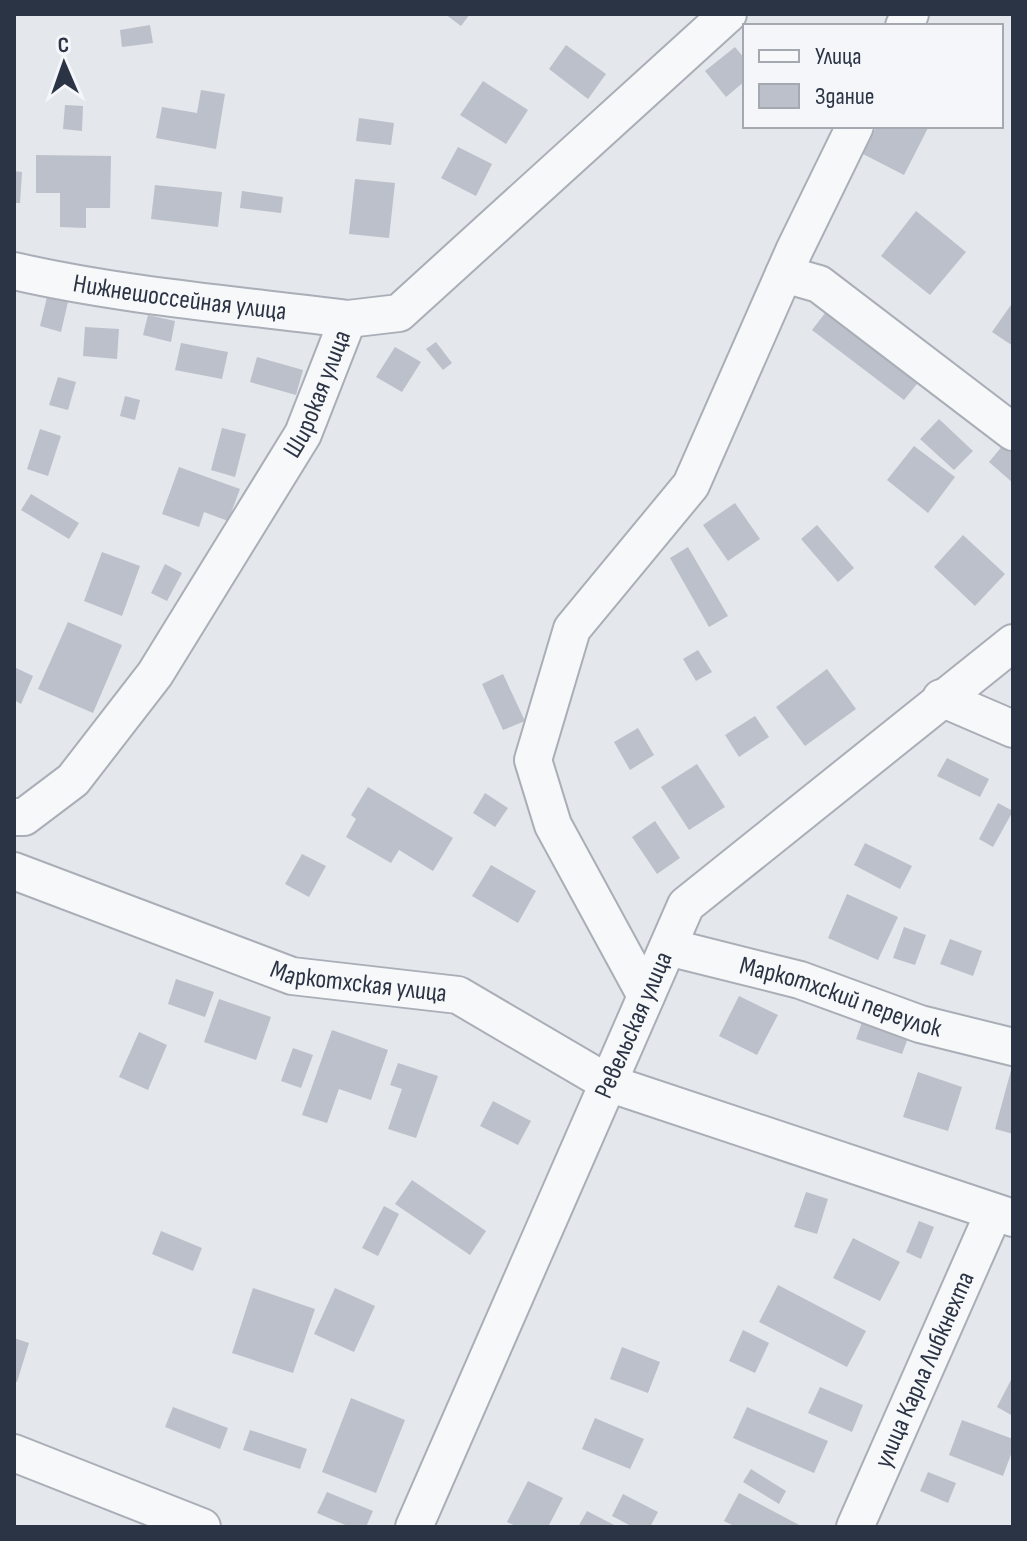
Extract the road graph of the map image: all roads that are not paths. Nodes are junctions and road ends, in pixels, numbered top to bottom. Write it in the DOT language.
graph roads {
  1 [pos="728,14"];
  2 [pos="854,128"];
  3 [pos="14,271"];
  4 [pos="784,274"];
  5 [pos="348,319"];
  6 [pos="1013,432"];
  7 [pos="1013,643"];
  8 [pos="941,698"];
  9 [pos="1013,729"];
  10 [pos="14,817"];
  11 [pos="14,871"];
  12 [pos="668,947"];
  13 [pos="646,996"];
  14 [pos="1013,1047"];
  15 [pos="608,1083"];
  16 [pos="1004,1215"];
  17 [pos="14,1453"];
  18 [pos="202,1527"];
  19 [pos="414,1527"];
  20 [pos="855,1527"];
  1 -- 5 [label="street, Широкая улица"];
  2 -- 4 [label="street"];
  3 -- 5 [label="street, Нижнешоссейная улица"];
  4 -- 6 [label="street"];
  4 -- 13 [label="street"];
  5 -- 10 [label="street, Широкая улица"];
  7 -- 8 [label="street, Ревельская улица"];
  8 -- 9 [label="street"];
  8 -- 12 [label="street, Ревельская улица"];
  11 -- 15 [label="street, Маркотхская улица"];
  12 -- 13 [label="street, Ревельская улица"];
  12 -- 14 [label="street, Маркотхский переулок"];
  13 -- 15 [label="street, Ревельская улица"];
  15 -- 16 [label="street, Маркотхская улица"];
  15 -- 19 [label="street, Ревельская улица"];
  16 -- 20 [label="street, улица Карла Либкнехта"];
  17 -- 18 [label="street"];
}
